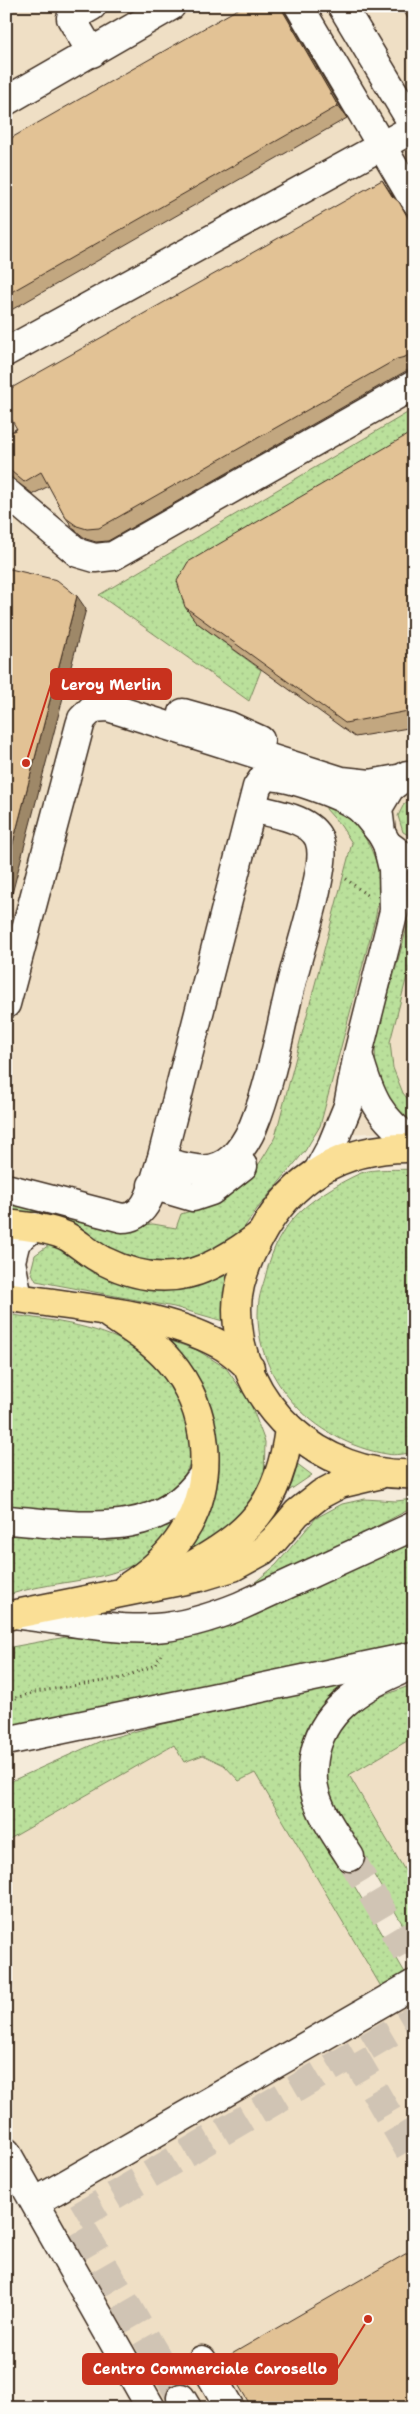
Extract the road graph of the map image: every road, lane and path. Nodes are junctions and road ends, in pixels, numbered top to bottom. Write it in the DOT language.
graph roads {
  1 [pos="92,6"];
  2 [pos="171,6"];
  3 [pos="299,6"];
  4 [pos="342,6"];
  5 [pos="92,53"];
  6 [pos="6,101"];
  7 [pos="414,127"];
  8 [pos="382,146"];
  9 [pos="414,201"];
  10 [pos="6,352"];
  11 [pos="414,385"];
  12 [pos="6,492"];
  13 [pos="123,697"];
  14 [pos="292,767"];
  15 [pos="410,775"];
  16 [pos="252,808"];
  17 [pos="384,839"];
  18 [pos="414,858"];
  19 [pos="414,877"];
  20 [pos="334,879"];
  21 [pos="394,911"];
  22 [pos="288,999"];
  23 [pos="6,1004"];
  24 [pos="358,1054"];
  25 [pos="274,1100"];
  26 [pos="414,1142"];
  27 [pos="414,1148"];
  28 [pos="318,1171"];
  29 [pos="156,1173"];
  30 [pos="6,1188"];
  31 [pos="6,1224"];
  32 [pos="34,1227"];
  33 [pos="261,1234"];
  34 [pos="12,1297"];
  35 [pos="106,1312"];
  36 [pos="250,1368"];
  37 [pos="289,1429"];
  38 [pos="384,1474"];
  39 [pos="414,1474"];
  40 [pos="203,1475"];
  41 [pos="6,1520"];
  42 [pos="414,1526"];
  43 [pos="156,1585"];
  44 [pos="118,1593"];
  45 [pos="9,1615"];
  46 [pos="414,1656"];
  47 [pos="414,1665"];
  48 [pos="6,1741"];
  49 [pos="350,1857"];
  50 [pos="414,1984"];
  51 [pos="6,2152"];
  52 [pos="35,2202"];
  53 [pos="202,2360"];
  54 [pos="151,2408"];
  55 [pos="230,2408"];
  1 -- 5 [label="street"];
  2 -- 5 [label="street"];
  3 -- 8 [label="street"];
  4 -- 7 [label="street"];
  5 -- 6 [label="street"];
  7 -- 8 [label="street"];
  8 -- 9 [label="street"];
  8 -- 10 [label="street"];
  11 -- 12 [label="street"];
  13 -- 14 [label="street"];
  14 -- 15 [label="street"];
  14 -- 23 [label="street"];
  15 -- 17 [label="street"];
  16 -- 17 [label="street"];
  16 -- 22 [label="street"];
  16 -- 29 [label="street"];
  17 -- 18 [label="street"];
  17 -- 21 [label="street"];
  19 -- 21 [label="street"];
  20 -- 22 [label="street"];
  21 -- 24 [label="street"];
  22 -- 29 [label="street"];
  24 -- 26 [label="street"];
  24 -- 28 [label="street"];
  25 -- 29 [label="street"];
  27 -- 28 [label="main road"];
  28 -- 33 [label="main road"];
  29 -- 30 [label="street"];
  31 -- 32 [label="main road"];
  32 -- 33 [label="main road"];
  32 -- 34 [label="street"];
  33 -- 36 [label="main road"];
  34 -- 35 [label="main road"];
  35 -- 36 [label="main road"];
  35 -- 40 [label="main road"];
  36 -- 37 [label="main road"];
  37 -- 38 [label="main road"];
  37 -- 43 [label="main road"];
  38 -- 39 [label="main road"];
  38 -- 43 [label="main road"];
  40 -- 41 [label="street"];
  40 -- 44 [label="main road"];
  42 -- 45 [label="street"];
  43 -- 44 [label="main road"];
  44 -- 45 [label="main road"];
  46 -- 48 [label="street"];
  47 -- 49 [label="street"];
  50 -- 52 [label="street"];
  51 -- 52 [label="street"];
  52 -- 54 [label="street"];
  53 -- 55 [label="street"];
}
